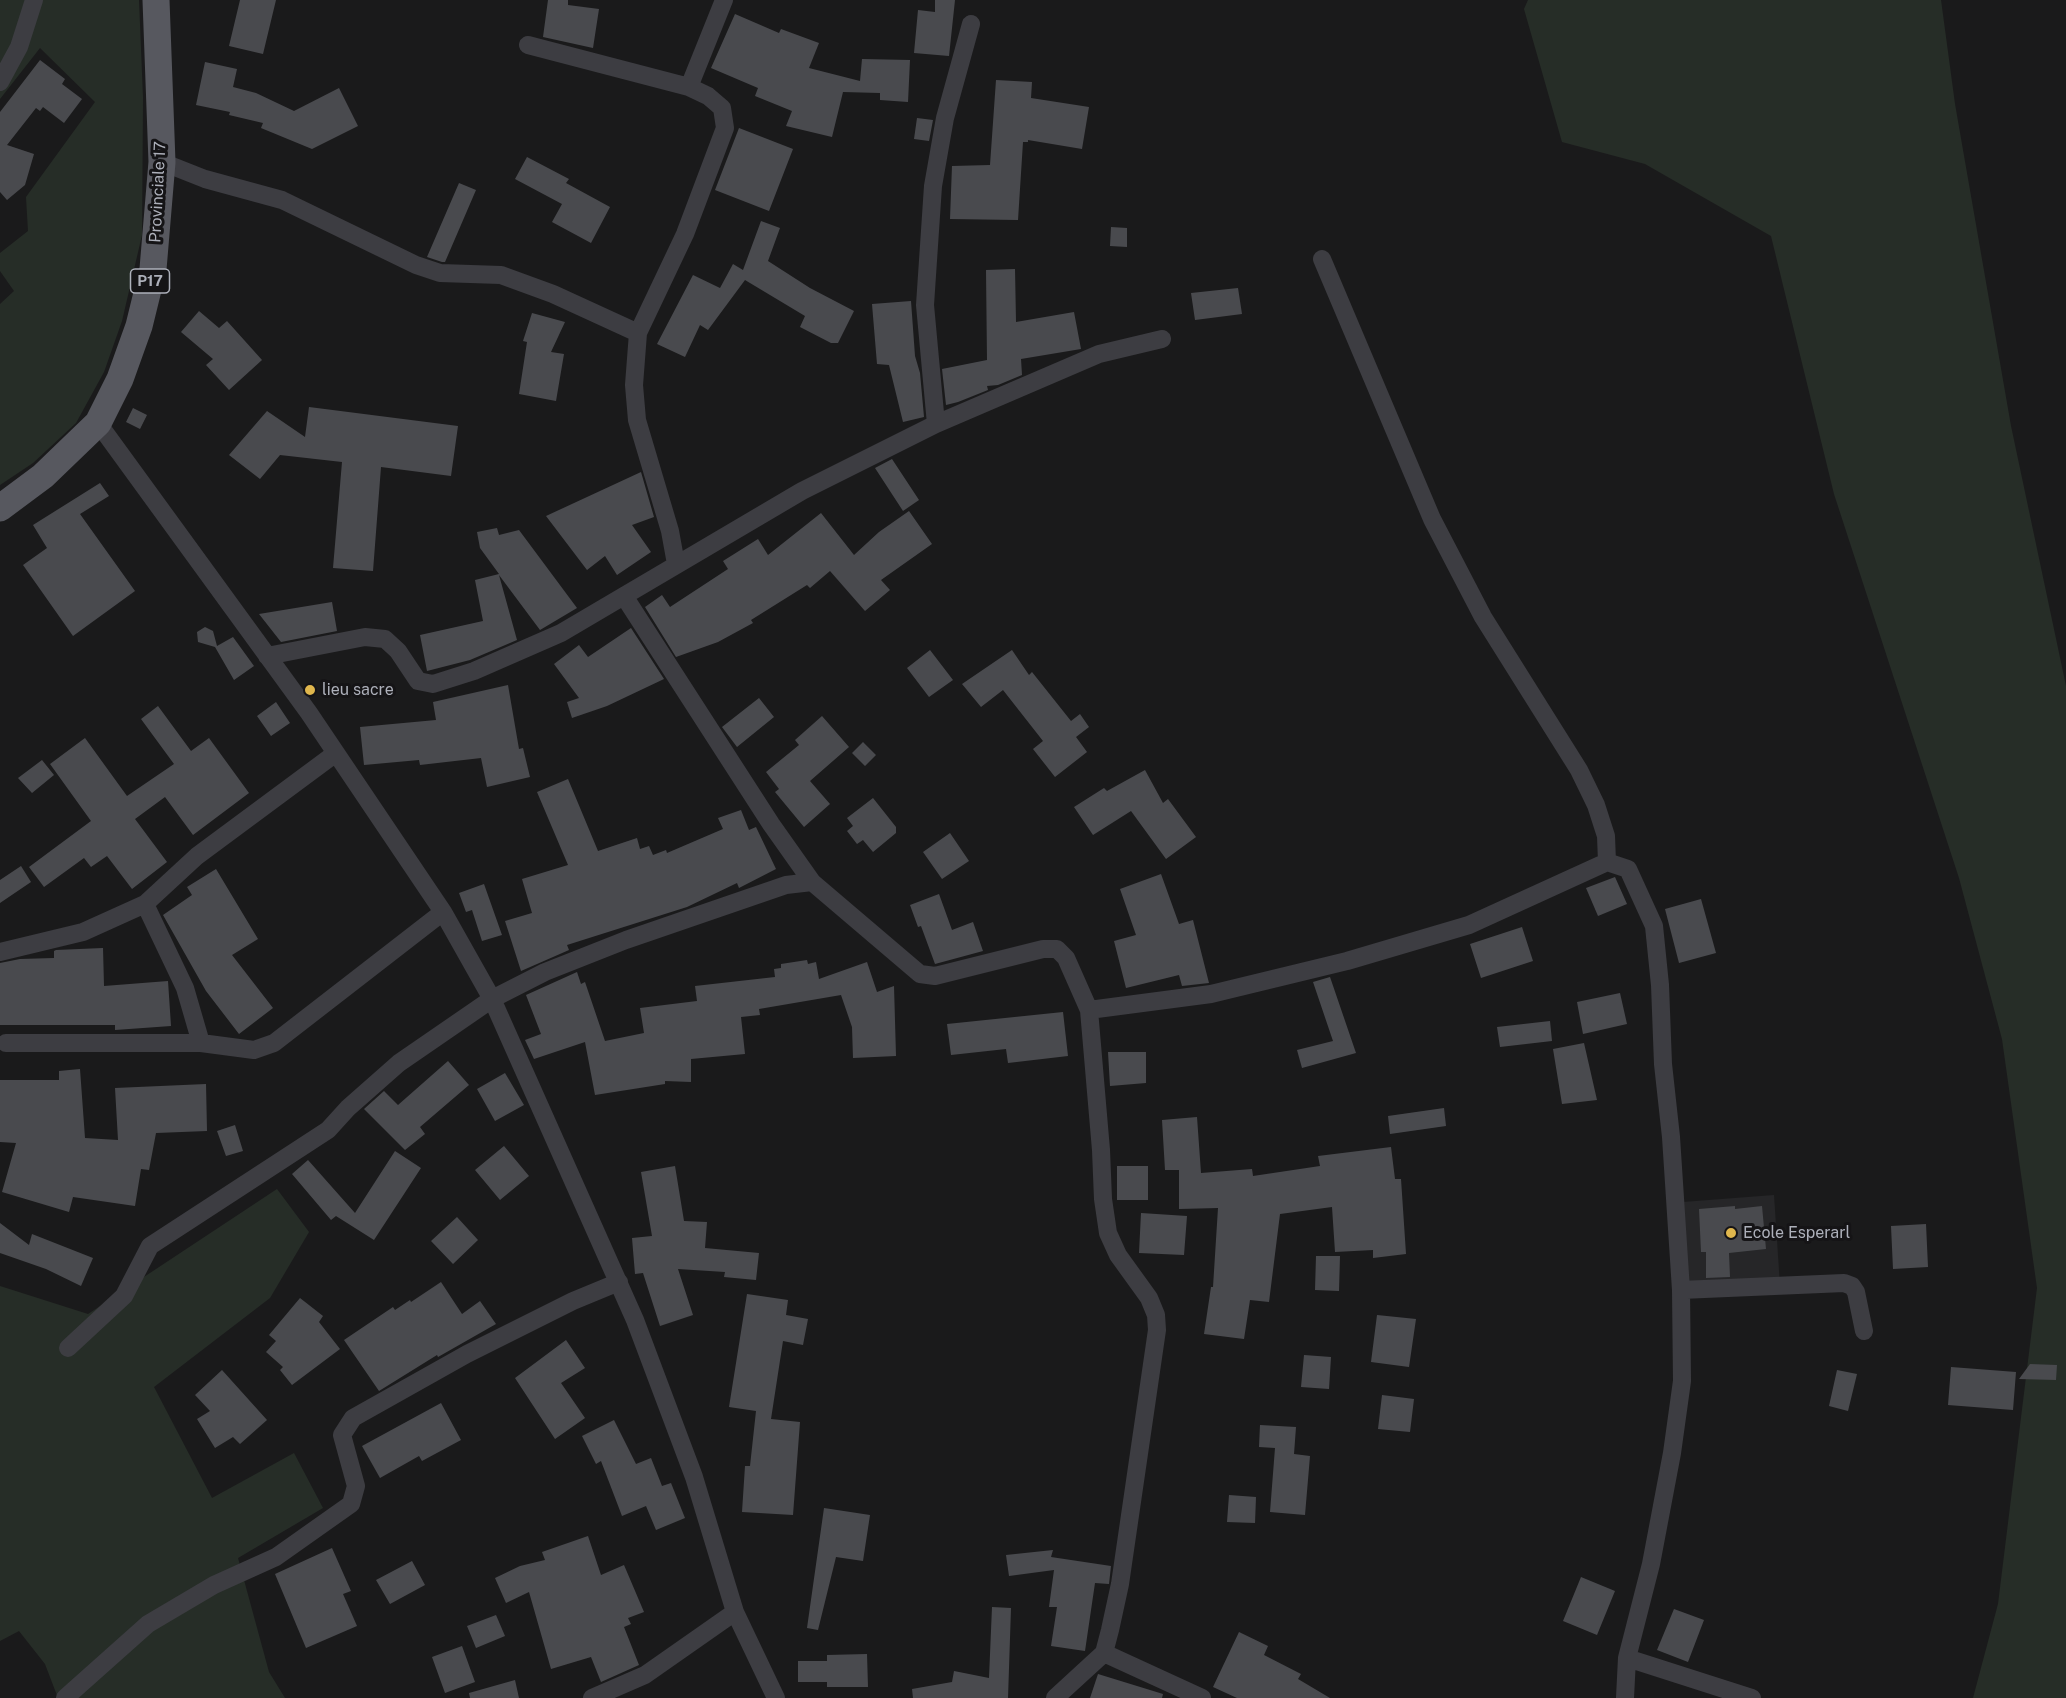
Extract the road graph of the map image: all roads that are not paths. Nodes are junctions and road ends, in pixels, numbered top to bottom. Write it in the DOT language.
graph roads {
  1 [pos="34,0"];
  2 [pos="156,0"];
  3 [pos="724,0"];
  4 [pos="971,24"];
  5 [pos="528,45"];
  6 [pos="0,82"];
  7 [pos="689,87"];
  8 [pos="162,162"];
  9 [pos="1322,259"];
  10 [pos="638,333"];
  11 [pos="1162,339"];
  12 [pos="98,423"];
  13 [pos="936,424"];
  14 [pos="0,508"];
  15 [pos="676,564"];
  16 [pos="624,596"];
  17 [pos="267,656"];
  18 [pos="336,753"];
  19 [pos="1607,862"];
  20 [pos="812,882"];
  21 [pos="145,904"];
  22 [pos="443,912"];
  23 [pos="0,952"];
  24 [pos="492,999"];
  25 [pos="1089,1010"];
  26 [pos="6,1043"];
  27 [pos="201,1043"];
  28 [pos="619,1282"];
  29 [pos="1681,1290"];
  30 [pos="1864,1331"];
  31 [pos="68,1348"];
  32 [pos="735,1612"];
  33 [pos="1104,1653"];
  34 [pos="1627,1658"];
  35 [pos="65,1698"];
  36 [pos="591,1698"];
  37 [pos="776,1698"];
  38 [pos="1055,1698"];
  39 [pos="1202,1698"];
  40 [pos="1625,1698"];
  41 [pos="1752,1698"];
  1 -- 6 [label="street"];
  2 -- 8 [label="main road, Provinciale 17 / P17"];
  3 -- 7 [label="street"];
  4 -- 13 [label="street"];
  5 -- 7 [label="street"];
  7 -- 10 [label="street"];
  8 -- 10 [label="street"];
  8 -- 12 [label="main road, Provinciale 17 / P17"];
  9 -- 19 [label="street"];
  10 -- 15 [label="street"];
  11 -- 13 [label="street"];
  12 -- 14 [label="main road, Provinciale 17 / P17"];
  12 -- 17 [label="street"];
  13 -- 15 [label="street"];
  15 -- 16 [label="street"];
  16 -- 17 [label="street"];
  16 -- 20 [label="street"];
  17 -- 18 [label="street"];
  18 -- 21 [label="street"];
  18 -- 22 [label="street"];
  19 -- 25 [label="street"];
  19 -- 29 [label="street"];
  20 -- 24 [label="street"];
  20 -- 25 [label="street"];
  21 -- 23 [label="street"];
  21 -- 27 [label="street"];
  22 -- 24 [label="street"];
  22 -- 27 [label="street"];
  24 -- 28 [label="street"];
  24 -- 31 [label="street"];
  25 -- 33 [label="street"];
  26 -- 27 [label="street"];
  28 -- 32 [label="street"];
  28 -- 35 [label="street"];
  29 -- 30 [label="street"];
  29 -- 34 [label="street"];
  32 -- 36 [label="street"];
  32 -- 37 [label="street"];
  33 -- 38 [label="street"];
  33 -- 39 [label="street"];
  34 -- 40 [label="street"];
  34 -- 41 [label="street"];
}
